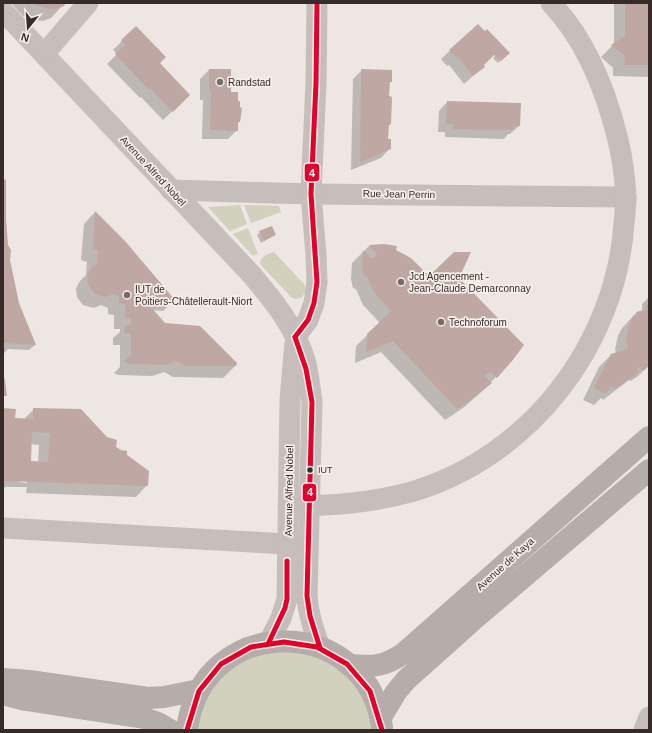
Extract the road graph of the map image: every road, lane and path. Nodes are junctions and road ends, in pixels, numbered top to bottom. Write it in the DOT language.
graph roads {
  1 [pos="88,3"];
  2 [pos="317,3"];
  3 [pos="551,3"];
  4 [pos="3,11"];
  5 [pos="44,54"];
  6 [pos="171,190"];
  7 [pos="311,194"];
  8 [pos="626,197"];
  9 [pos="295,337"];
  10 [pos="649,437"];
  11 [pos="649,470"];
  12 [pos="298,506"];
  13 [pos="3,528"];
  14 [pos="287,544"];
  15 [pos="269,642"];
  16 [pos="320,648"];
  17 [pos="349,665"];
  18 [pos="3,679"];
  19 [pos="199,690"];
  20 [pos="3,694"];
  21 [pos="649,717"];
  22 [pos="381,724"];
  23 [pos="170,730"];
  24 [pos="187,730"];
  25 [pos="644,730"];
  1 -- 5 [label="street"];
  2 -- 7 [label="street"];
  3 -- 8 [label="street"];
  4 -- 5 [label="street, Avenue Alfred Nobel"];
  5 -- 6 [label="street, Avenue Alfred Nobel"];
  6 -- 7 [label="street, Rue Jean Perrin"];
  6 -- 9 [label="street, Avenue Alfred Nobel"];
  7 -- 8 [label="street, Rue Jean Perrin"];
  7 -- 9 [label="street"];
  8 -- 12 [label="street"];
  9 -- 12 [label="street, Avenue Alfred Nobel"];
  10 -- 17 [label="main road, Avenue de Kaya"];
  11 -- 22 [label="main road, Avenue de Kaya"];
  12 -- 14 [label="street, Avenue Alfred Nobel"];
  12 -- 16 [label="street, Avenue Alfred Nobel"];
  13 -- 14 [label="street"];
  14 -- 15 [label="street, Avenue Alfred Nobel"];
  15 -- 16 [label="main road"];
  15 -- 19 [label="main road"];
  16 -- 17 [label="main road"];
  17 -- 22 [label="main road"];
  18 -- 19 [label="main road"];
  19 -- 24 [label="main road"];
  20 -- 23 [label="main road"];
  21 -- 25 [label="street"];
}
